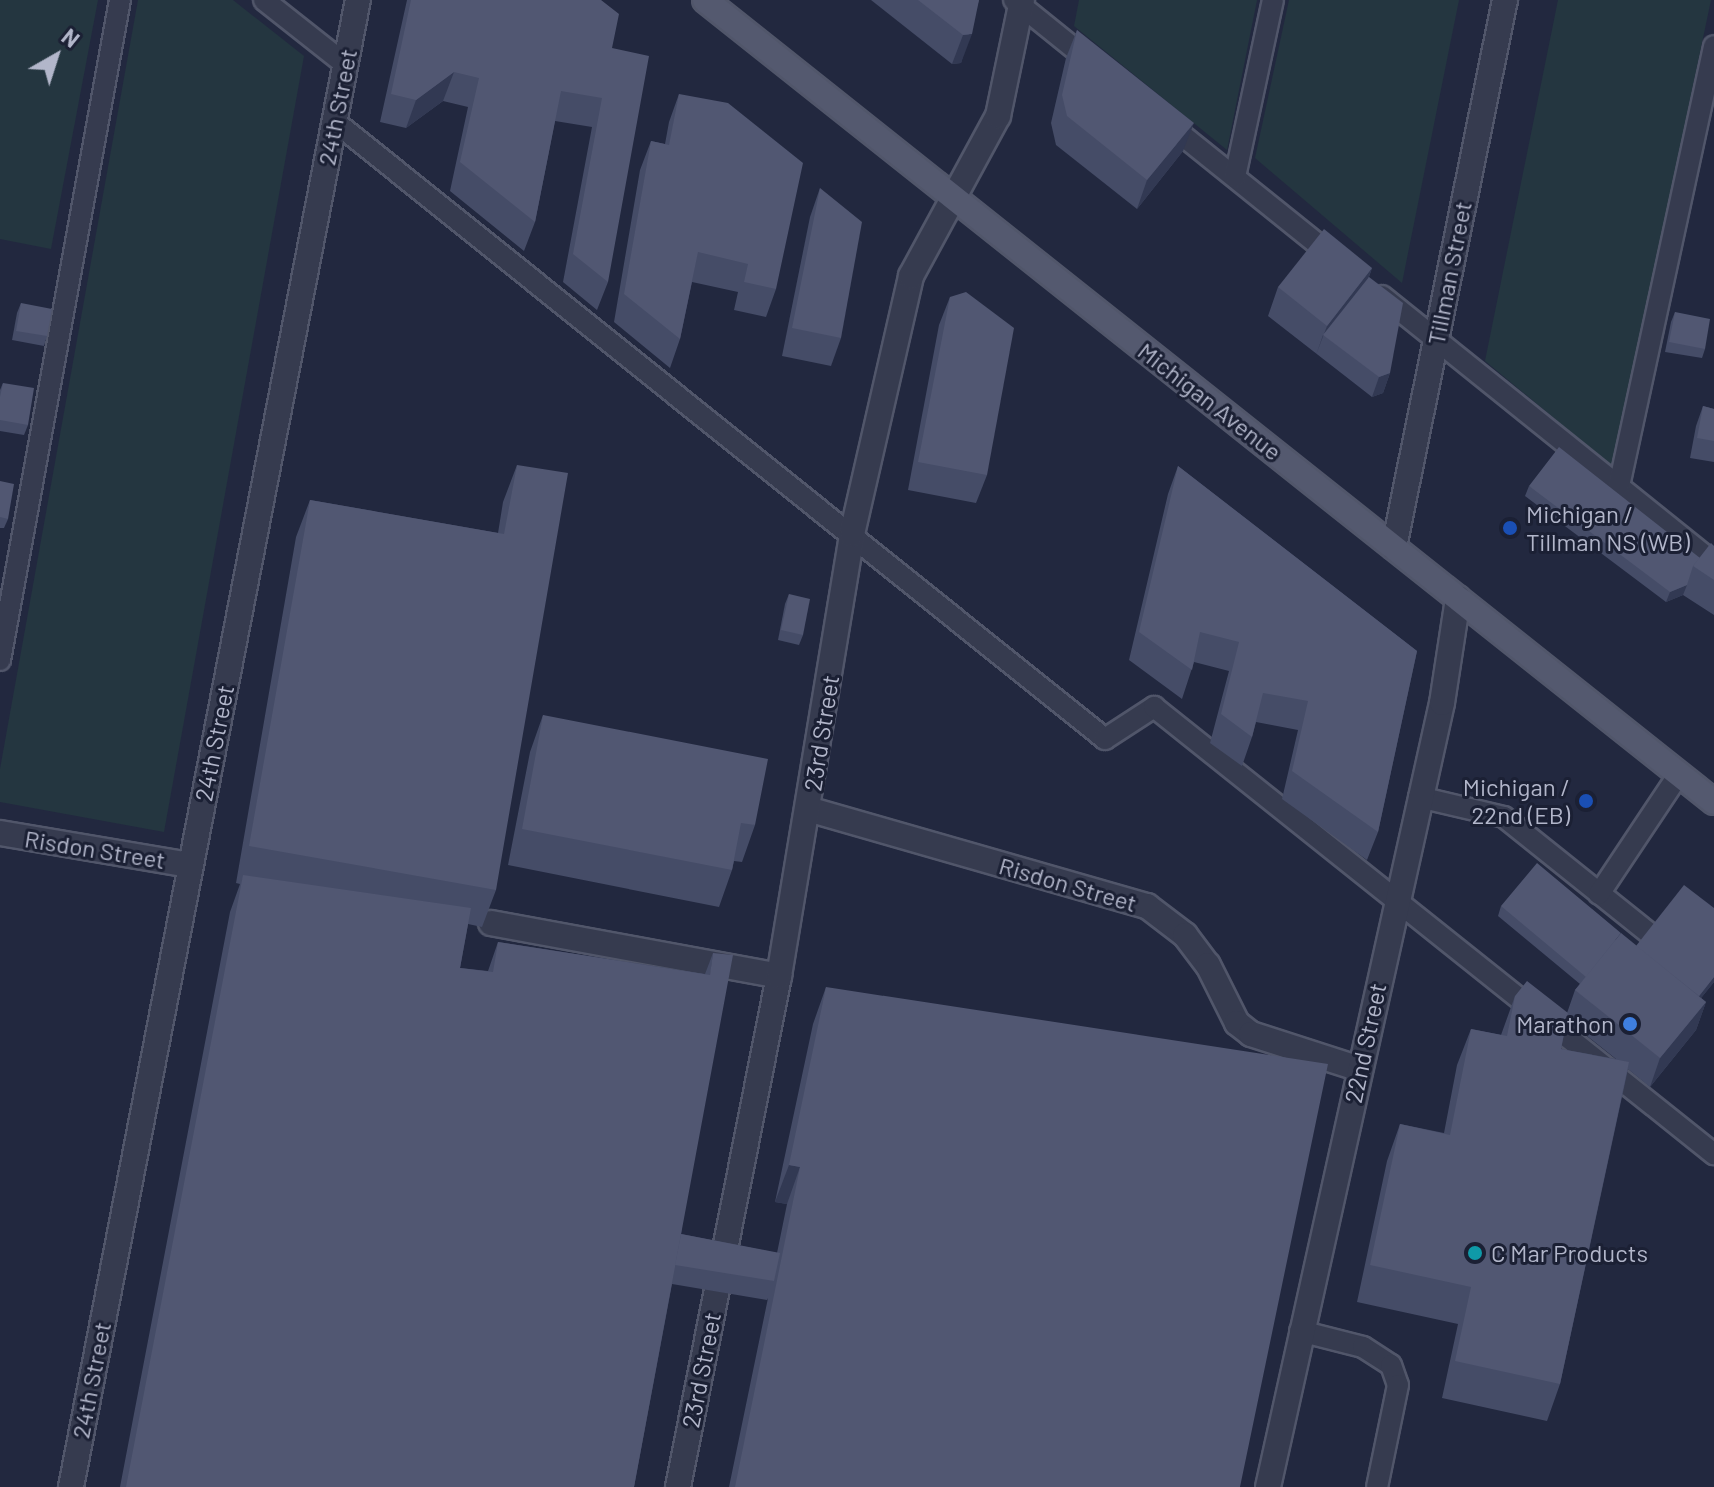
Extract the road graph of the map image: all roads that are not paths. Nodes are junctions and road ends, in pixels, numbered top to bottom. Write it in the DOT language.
graph roads {
  1 [pos="120,0"];
  2 [pos="264,0"];
  3 [pos="358,0"];
  4 [pos="705,0"];
  5 [pos="1273,0"];
  6 [pos="1505,0"];
  7 [pos="1019,2"];
  8 [pos="1714,46"];
  9 [pos="345,64"];
  10 [pos="1105,72"];
  11 [pos="1152,110"];
  12 [pos="334,121"];
  13 [pos="1235,177"];
  14 [pos="951,195"];
  15 [pos="1436,339"];
  16 [pos="1619,486"];
  17 [pos="852,534"];
  18 [pos="1394,547"];
  19 [pos="1714,563"];
  20 [pos="1458,598"];
  21 [pos="0,660"];
  22 [pos="1679,774"];
  23 [pos="1419,797"];
  24 [pos="1714,802"];
  25 [pos="808,809"];
  26 [pos="0,833"];
  27 [pos="190,865"];
  28 [pos="1599,894"];
  29 [pos="1395,902"];
  30 [pos="491,923"];
  31 [pos="1650,934"];
  32 [pos="779,976"];
  33 [pos="1360,1069"];
  34 [pos="1714,1154"];
  35 [pos="1300,1331"];
  36 [pos="71,1487"];
  37 [pos="678,1487"];
  38 [pos="1268,1487"];
  39 [pos="1377,1487"];
  1 -- 21 [label="lane"];
  2 -- 9 [label="lane"];
  3 -- 9 [label="street, 24th Street"];
  4 -- 14 [label="main road, Michigan Avenue"];
  5 -- 13 [label="lane"];
  6 -- 15 [label="street, Tillman Street"];
  7 -- 10 [label="lane"];
  7 -- 14 [label="street, 23rd Street"];
  8 -- 16 [label="lane"];
  9 -- 12 [label="street, 24th Street"];
  11 -- 13 [label="lane"];
  12 -- 17 [label="lane"];
  12 -- 27 [label="street, 24th Street"];
  13 -- 15 [label="lane"];
  14 -- 17 [label="street, 23rd Street"];
  14 -- 18 [label="main road, Michigan Avenue"];
  15 -- 16 [label="lane"];
  15 -- 18 [label="street, Tillman Street"];
  16 -- 19 [label="lane"];
  17 -- 25 [label="street, 23rd Street"];
  17 -- 29 [label="lane"];
  18 -- 20 [label="main road, Michigan Avenue"];
  20 -- 22 [label="main road, Michigan Avenue"];
  20 -- 23 [label="street, 22nd Street"];
  22 -- 24 [label="main road, Michigan Avenue"];
  22 -- 28 [label="lane"];
  23 -- 28 [label="lane"];
  23 -- 29 [label="street, 22nd Street"];
  25 -- 32 [label="street, 23rd Street"];
  25 -- 33 [label="street, Risdon Street"];
  26 -- 27 [label="street, Risdon Street"];
  27 -- 36 [label="street, 24th Street"];
  28 -- 31 [label="lane"];
  29 -- 33 [label="street, 22nd Street"];
  29 -- 34 [label="lane"];
  30 -- 32 [label="street"];
  32 -- 37 [label="street, 23rd Street"];
  33 -- 35 [label="street, 22nd Street"];
  35 -- 38 [label="street, 22nd Street"];
  35 -- 39 [label="lane"];
}
